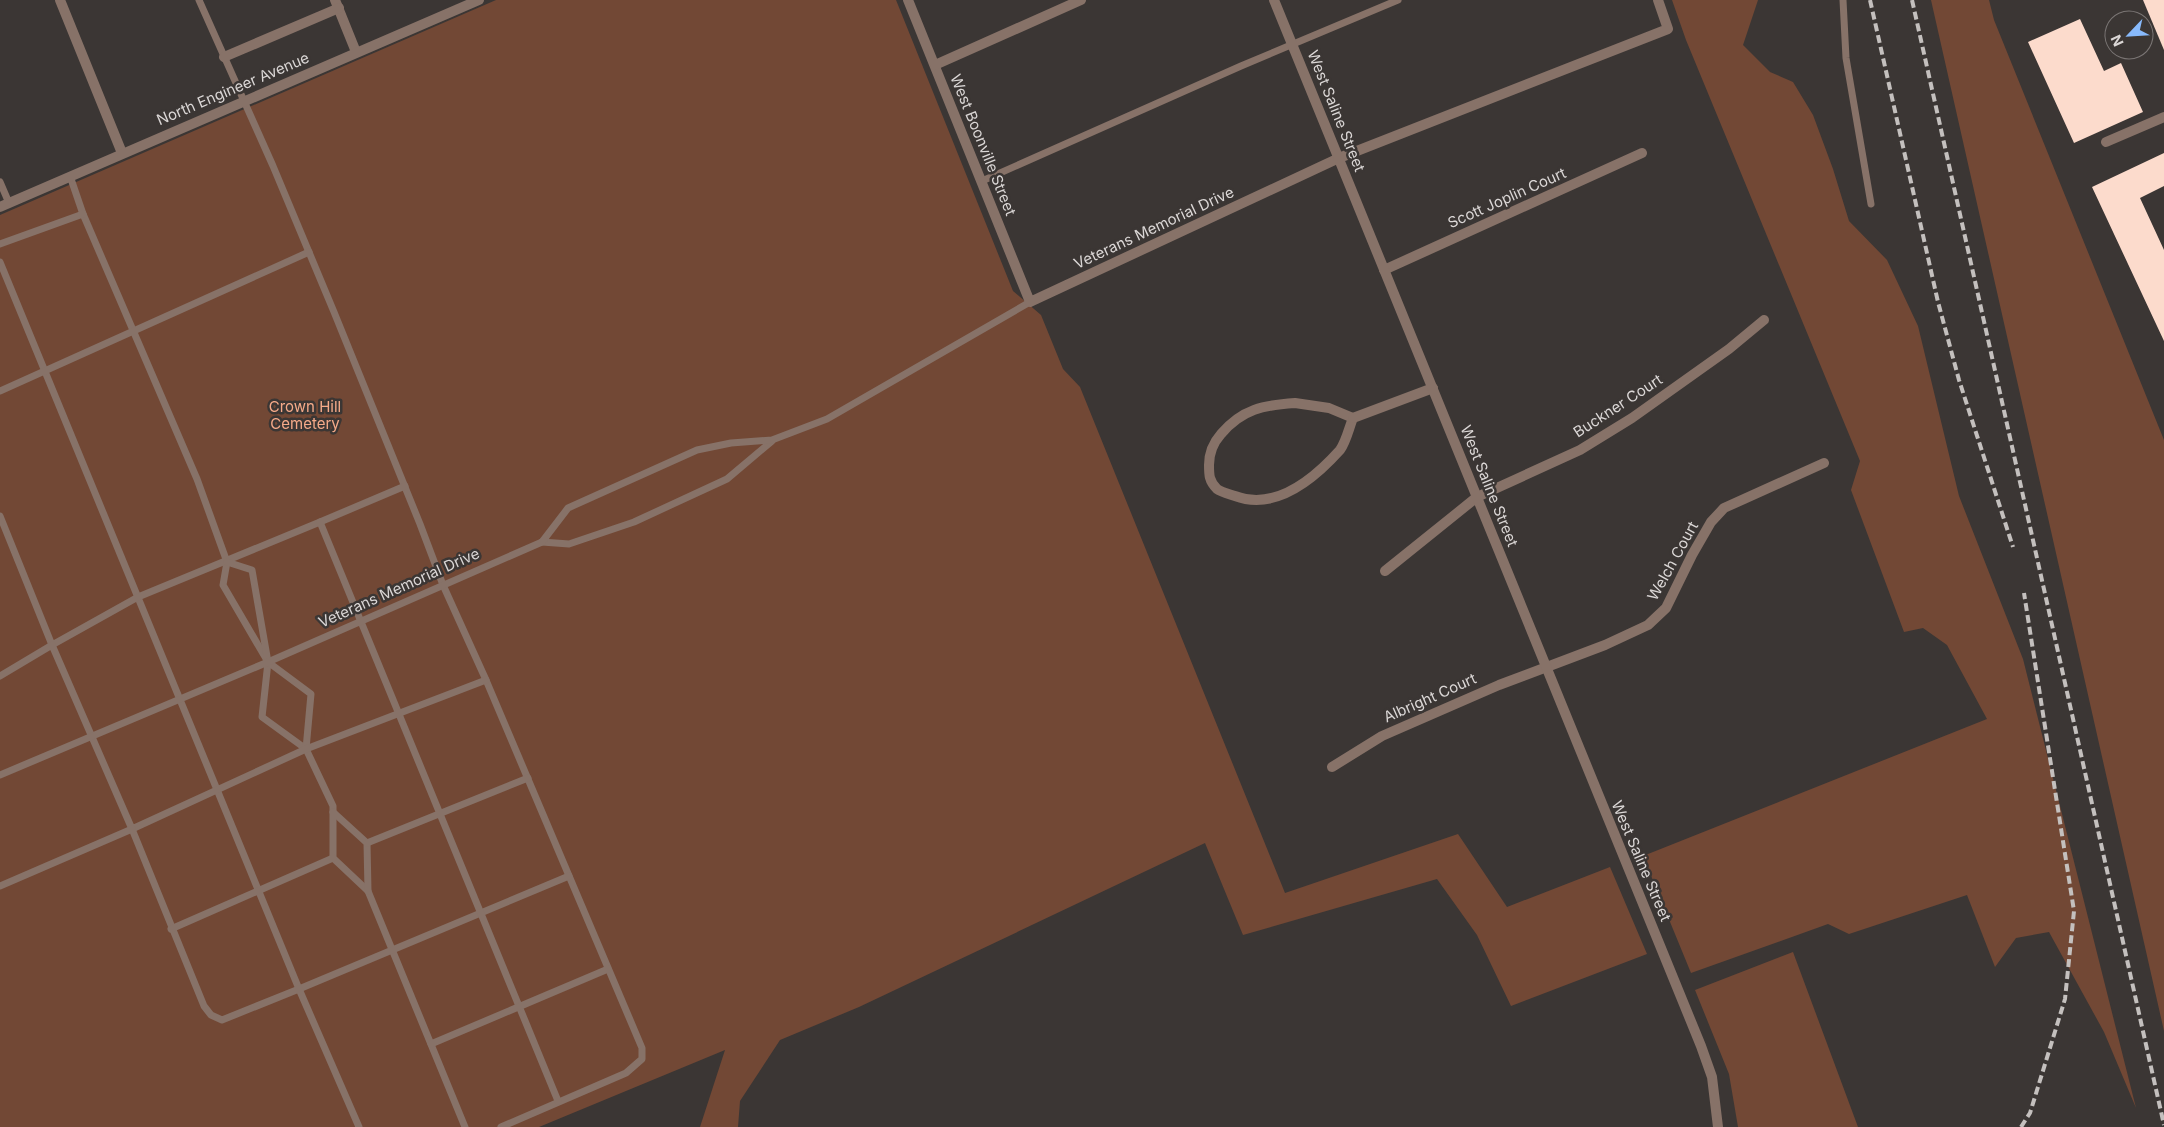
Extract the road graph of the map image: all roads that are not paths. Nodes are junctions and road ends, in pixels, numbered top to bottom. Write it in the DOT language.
graph roads {
  1 [pos="60,0"];
  2 [pos="199,0"];
  3 [pos="479,0"];
  4 [pos="908,0"];
  5 [pos="1081,0"];
  6 [pos="1274,0"];
  7 [pos="1398,0"];
  8 [pos="1658,0"];
  9 [pos="1843,0"];
  10 [pos="337,4"];
  11 [pos="1292,45"];
  12 [pos="356,52"];
  13 [pos="224,57"];
  14 [pos="935,65"];
  15 [pos="243,101"];
  16 [pos="2164,117"];
  17 [pos="2106,142"];
  18 [pos="122,153"];
  19 [pos="1642,153"];
  20 [pos="1339,158"];
  21 [pos="70,176"];
  22 [pos="0,182"];
  23 [pos="982,182"];
  24 [pos="1871,204"];
  25 [pos="4,205"];
  26 [pos="83,214"];
  27 [pos="0,244"];
  28 [pos="309,252"];
  29 [pos="0,262"];
  30 [pos="1384,270"];
  31 [pos="1030,302"];
  32 [pos="1764,320"];
  33 [pos="135,332"];
  34 [pos="45,371"];
  35 [pos="1433,388"];
  36 [pos="0,391"];
  37 [pos="1353,418"];
  38 [pos="772,440"];
  39 [pos="1824,463"];
  40 [pos="405,486"];
  41 [pos="1477,497"];
  42 [pos="0,516"];
  43 [pos="320,522"];
  44 [pos="542,542"];
  45 [pos="227,562"];
  46 [pos="1385,571"];
  47 [pos="442,585"];
  48 [pos="138,597"];
  49 [pos="360,621"];
  50 [pos="52,645"];
  51 [pos="268,662"];
  52 [pos="1545,668"];
  53 [pos="0,676"];
  54 [pos="486,680"];
  55 [pos="180,699"];
  56 [pos="398,714"];
  57 [pos="93,736"];
  58 [pos="306,749"];
  59 [pos="1332,768"];
  60 [pos="0,775"];
  61 [pos="528,778"];
  62 [pos="217,790"];
  63 [pos="333,812"];
  64 [pos="440,814"];
  65 [pos="132,829"];
  66 [pos="367,843"];
  67 [pos="333,858"];
  68 [pos="568,876"];
  69 [pos="0,886"];
  70 [pos="259,890"];
  71 [pos="368,891"];
  72 [pos="480,912"];
  73 [pos="171,929"];
  74 [pos="392,950"];
  75 [pos="608,969"];
  76 [pos="299,989"];
  77 [pos="520,1007"];
  78 [pos="431,1044"];
  79 [pos="558,1101"];
  80 [pos="359,1127"];
  81 [pos="465,1127"];
  82 [pos="501,1127"];
  83 [pos="1718,1127"];
  1 -- 18 [label="street"];
  2 -- 13 [label="lane"];
  3 -- 12 [label="street, North Engineer Avenue"];
  4 -- 14 [label="street, West Boonville Street"];
  5 -- 14 [label="street"];
  6 -- 11 [label="street, West Saline Street"];
  7 -- 11 [label="lane"];
  8 -- 20 [label="street, Veterans Memorial Drive"];
  9 -- 24 [label="lane"];
  10 -- 12 [label="street"];
  10 -- 13 [label="street"];
  11 -- 20 [label="street, West Saline Street"];
  11 -- 23 [label="lane"];
  12 -- 15 [label="street, North Engineer Avenue"];
  13 -- 15 [label="lane"];
  14 -- 23 [label="street, West Boonville Street"];
  15 -- 18 [label="street, North Engineer Avenue"];
  15 -- 28 [label="lane"];
  16 -- 17 [label="street"];
  18 -- 21 [label="street, North Engineer Avenue"];
  19 -- 30 [label="street, Scott Joplin Court"];
  20 -- 30 [label="street, West Saline Street"];
  20 -- 31 [label="street, Veterans Memorial Drive"];
  21 -- 25 [label="street, North Engineer Avenue"];
  21 -- 26 [label="lane"];
  22 -- 25 [label="lane"];
  23 -- 31 [label="street, West Boonville Street"];
  26 -- 27 [label="lane"];
  26 -- 33 [label="lane"];
  28 -- 33 [label="lane"];
  28 -- 40 [label="lane"];
  29 -- 34 [label="lane"];
  30 -- 35 [label="street, West Saline Street"];
  31 -- 38 [label="lane, Veterans Memorial Drive"];
  32 -- 41 [label="street, Buckner Court"];
  33 -- 34 [label="lane"];
  33 -- 45 [label="lane"];
  34 -- 36 [label="lane"];
  34 -- 48 [label="lane"];
  35 -- 37 [label="street"];
  35 -- 41 [label="street, West Saline Street"];
  37 -- 37 [label="street"];
  38 -- 44 [label="lane, Veterans Memorial Drive"];
  38 -- 44 [label="lane, Veterans Memorial Drive"];
  39 -- 52 [label="street, Welch Court"];
  40 -- 43 [label="lane"];
  40 -- 47 [label="lane"];
  41 -- 46 [label="street, Buckner Court"];
  41 -- 52 [label="street, West Saline Street"];
  42 -- 50 [label="lane"];
  43 -- 45 [label="lane"];
  43 -- 49 [label="lane"];
  44 -- 47 [label="lane, Veterans Memorial Drive"];
  45 -- 48 [label="lane"];
  45 -- 51 [label="lane"];
  45 -- 51 [label="lane"];
  47 -- 49 [label="lane, Veterans Memorial Drive"];
  47 -- 54 [label="lane"];
  48 -- 50 [label="lane"];
  48 -- 55 [label="lane"];
  49 -- 51 [label="lane, Veterans Memorial Drive"];
  49 -- 56 [label="lane"];
  50 -- 53 [label="lane"];
  50 -- 57 [label="lane"];
  51 -- 55 [label="lane, Veterans Memorial Drive"];
  51 -- 58 [label="lane"];
  51 -- 58 [label="lane"];
  52 -- 59 [label="street, Albright Court"];
  52 -- 83 [label="street, West Saline Street"];
  54 -- 56 [label="lane"];
  54 -- 61 [label="lane"];
  55 -- 57 [label="lane, Veterans Memorial Drive"];
  55 -- 62 [label="lane"];
  56 -- 58 [label="lane"];
  56 -- 64 [label="lane"];
  57 -- 60 [label="lane, Veterans Memorial Drive"];
  57 -- 65 [label="lane"];
  58 -- 62 [label="lane"];
  58 -- 63 [label="lane"];
  61 -- 64 [label="lane"];
  61 -- 68 [label="lane"];
  62 -- 65 [label="lane"];
  62 -- 70 [label="lane"];
  63 -- 66 [label="lane"];
  63 -- 67 [label="lane"];
  64 -- 66 [label="lane"];
  64 -- 72 [label="lane"];
  65 -- 69 [label="lane"];
  65 -- 73 [label="lane"];
  66 -- 71 [label="lane"];
  67 -- 70 [label="lane"];
  67 -- 71 [label="lane"];
  68 -- 72 [label="lane"];
  68 -- 75 [label="lane"];
  70 -- 73 [label="lane"];
  70 -- 76 [label="lane"];
  71 -- 74 [label="lane"];
  72 -- 74 [label="lane"];
  72 -- 77 [label="lane"];
  73 -- 76 [label="lane"];
  74 -- 76 [label="lane"];
  74 -- 78 [label="lane"];
  75 -- 77 [label="lane"];
  75 -- 79 [label="lane"];
  76 -- 80 [label="lane"];
  77 -- 78 [label="lane"];
  77 -- 79 [label="lane"];
  78 -- 81 [label="lane"];
  79 -- 82 [label="lane"];
}
